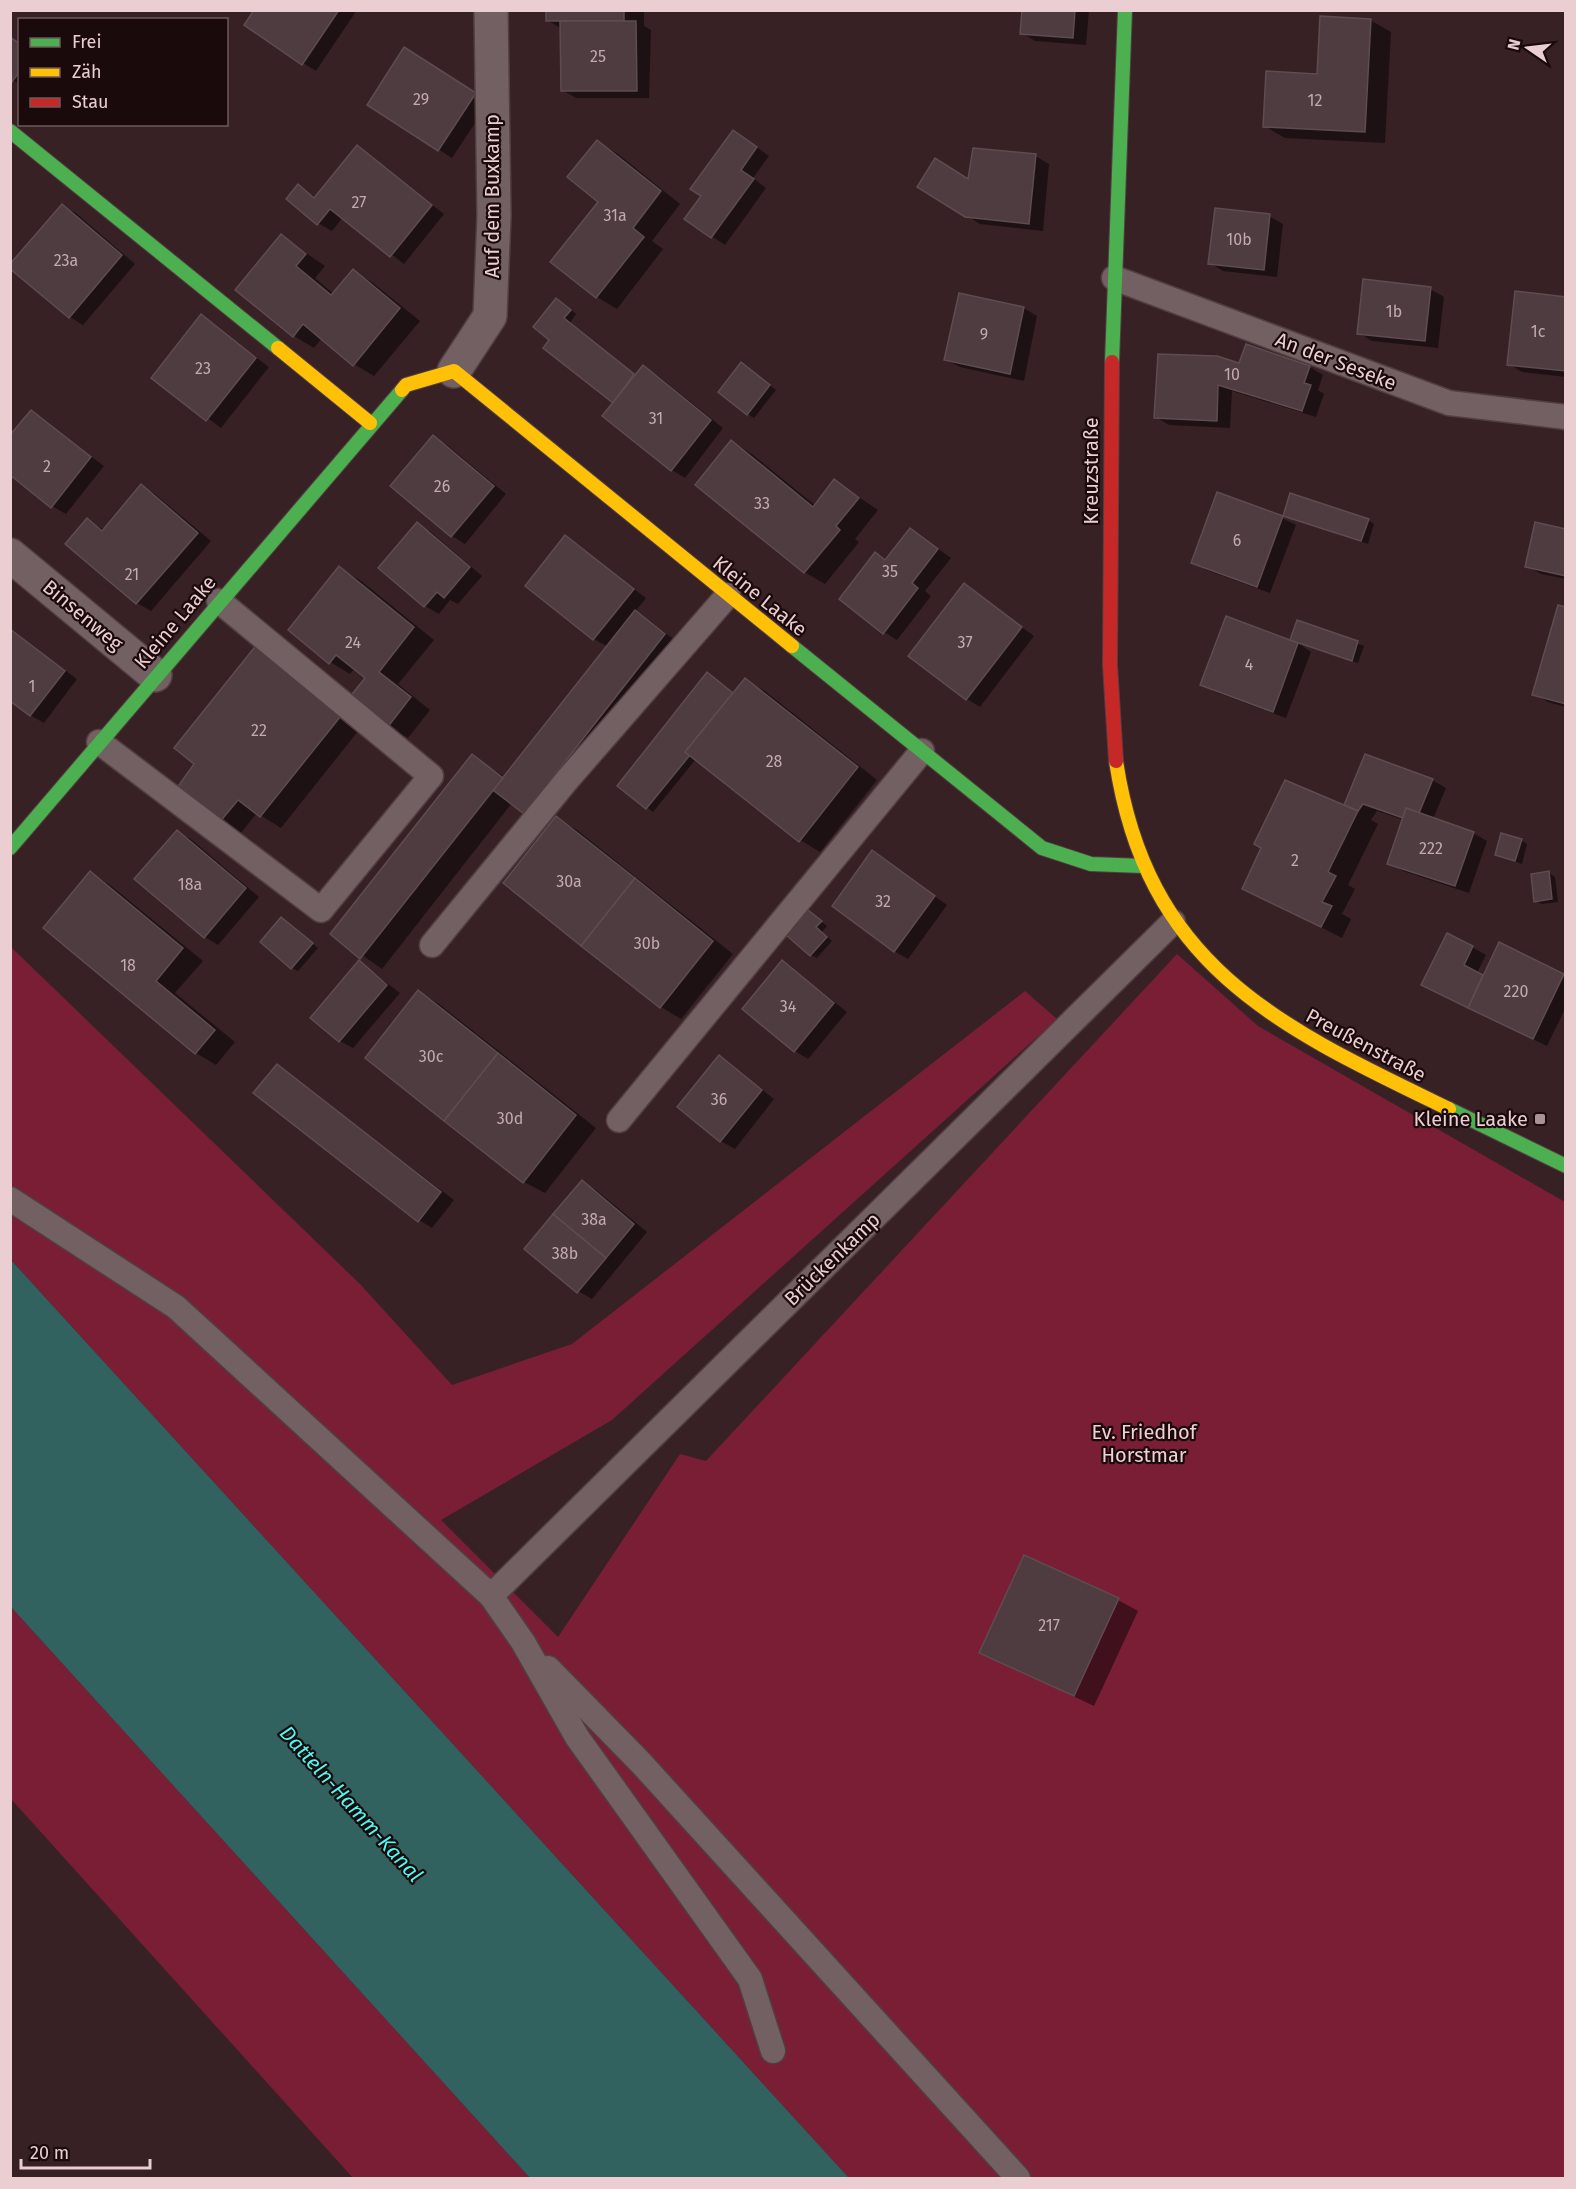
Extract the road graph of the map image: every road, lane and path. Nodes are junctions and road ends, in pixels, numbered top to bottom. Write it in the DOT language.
graph roads {
  1 [pos="491,10"];
  2 [pos="1125,10"];
  3 [pos="10,131"];
  4 [pos="1114,278"];
  5 [pos="454,371"];
  6 [pos="1566,417"];
  7 [pos="370,423"];
  8 [pos="10,555"];
  9 [pos="728,595"];
  10 [pos="219,601"];
  11 [pos="155,675"];
  12 [pos="99,742"];
  13 [pos="922,751"];
  14 [pos="10,848"];
  15 [pos="1143,866"];
  16 [pos="1173,922"];
  17 [pos="432,945"];
  18 [pos="620,1120"];
  19 [pos="1566,1166"];
  20 [pos="10,1199"];
  21 [pos="491,1596"];
  22 [pos="523,1642"];
  23 [pos="773,2051"];
  24 [pos="1018,2178"];
  1 -- 5 [label="street, Auf dem Buxkamp"];
  2 -- 4 [label="street, Kreuzstraße"];
  3 -- 7 [label="street"];
  4 -- 6 [label="lane, An der Seseke"];
  4 -- 15 [label="street, Kreuzstraße"];
  5 -- 7 [label="street, Kleine Laake"];
  5 -- 9 [label="street, Kleine Laake"];
  7 -- 10 [label="street, Kleine Laake"];
  8 -- 11 [label="street, Binsenweg"];
  9 -- 13 [label="street, Kleine Laake"];
  9 -- 17 [label="lane"];
  10 -- 11 [label="street, Kleine Laake"];
  10 -- 12 [label="lane"];
  11 -- 12 [label="street, Kleine Laake"];
  12 -- 14 [label="street, Kleine Laake"];
  13 -- 15 [label="street, Kleine Laake"];
  13 -- 18 [label="lane"];
  15 -- 16 [label="street, Kreuzstraße"];
  16 -- 19 [label="street, Preußenstraße"];
  16 -- 21 [label="lane, Brückenkamp"];
  20 -- 21 [label="lane"];
  21 -- 22 [label="lane"];
  22 -- 23 [label="lane"];
  22 -- 24 [label="lane"];
}
